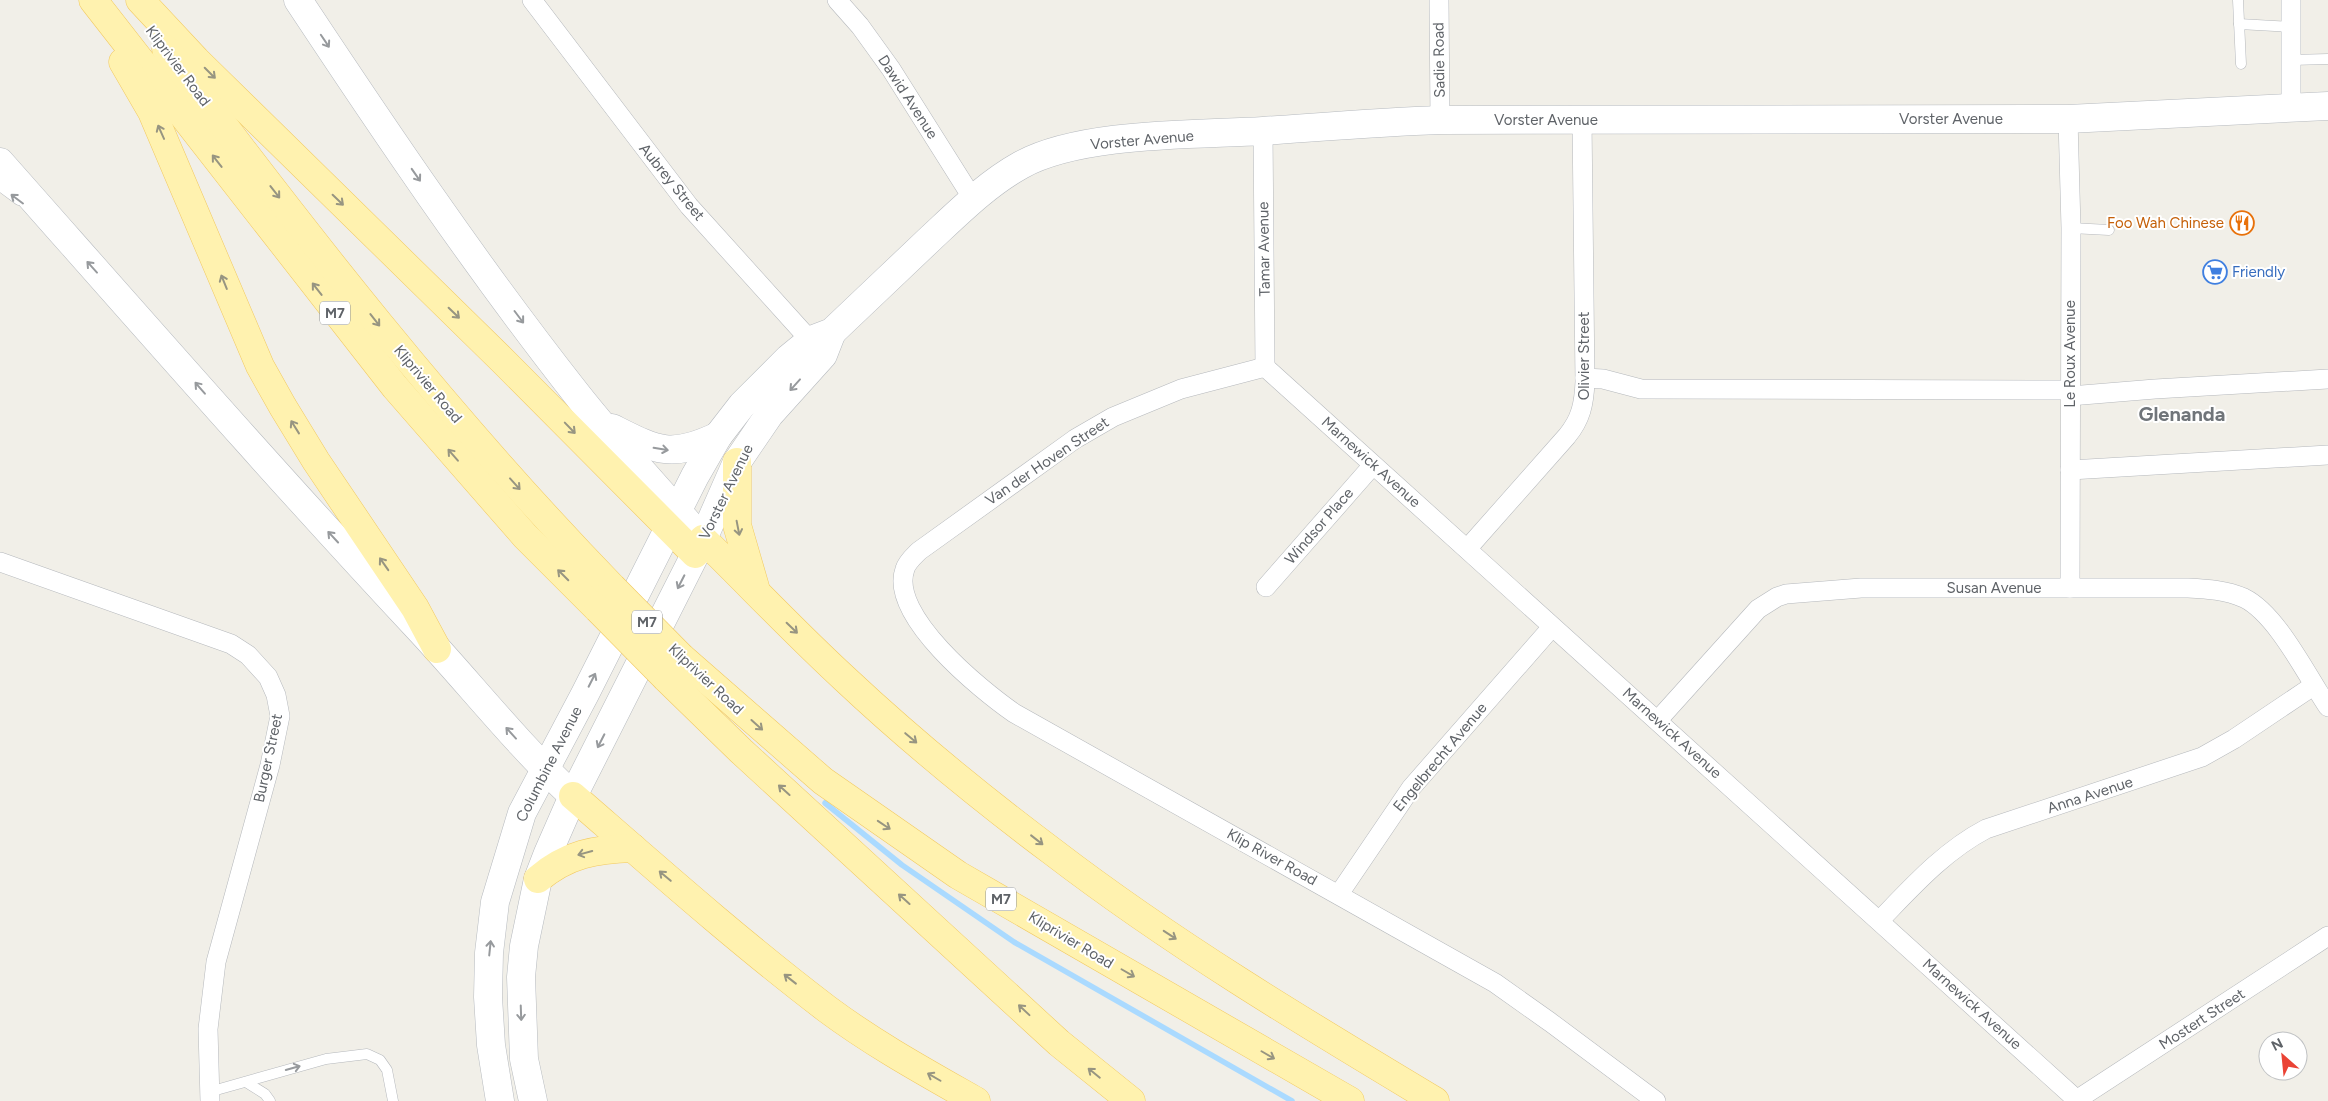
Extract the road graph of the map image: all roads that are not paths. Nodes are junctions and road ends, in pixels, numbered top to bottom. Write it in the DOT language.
graph roads {
  1 [pos="92,0"];
  2 [pos="129,0"];
  3 [pos="140,0"];
  4 [pos="298,0"];
  5 [pos="532,0"];
  6 [pos="1439,0"];
  7 [pos="2238,0"];
  8 [pos="2291,0"];
  9 [pos="839,1"];
  10 [pos="2239,24"];
  11 [pos="2291,27"];
  12 [pos="2328,58"];
  13 [pos="2291,60"];
  14 [pos="2241,64"];
  15 [pos="2328,106"];
  16 [pos="2291,108"];
  17 [pos="2068,119"];
  18 [pos="1440,120"];
  19 [pos="1582,120"];
  20 [pos="1263,131"];
  21 [pos="0,162"];
  22 [pos="0,186"];
  23 [pos="973,199"];
  24 [pos="2070,228"];
  25 [pos="2109,230"];
  26 [pos="62,232"];
  27 [pos="822,342"];
  28 [pos="1265,367"];
  29 [pos="1585,378"];
  30 [pos="2328,379"];
  31 [pos="2070,393"];
  32 [pos="601,423"];
  33 [pos="718,436"];
  34 [pos="2328,455"];
  35 [pos="738,462"];
  36 [pos="1373,464"];
  37 [pos="2070,470"];
  38 [pos="673,520"];
  39 [pos="699,547"];
  40 [pos="1467,549"];
  41 [pos="0,562"];
  42 [pos="1266,587"];
  43 [pos="2070,588"];
  44 [pos="757,593"];
  45 [pos="905,599"];
  46 [pos="626,614"];
  47 [pos="1552,627"];
  48 [pos="437,649"];
  49 [pos="674,668"];
  50 [pos="2313,686"];
  51 [pos="2328,707"];
  52 [pos="1658,720"];
  53 [pos="544,770"];
  54 [pos="573,796"];
  55 [pos="633,848"];
  56 [pos="538,879"];
  57 [pos="1338,894"];
  58 [pos="1880,920"];
  59 [pos="2328,936"];
  60 [pos="246,1082"];
  61 [pos="210,1096"];
  62 [pos="497,1097"];
  63 [pos="2076,1100"];
  64 [pos="270,1101"];
  65 [pos="393,1101"];
  66 [pos="533,1101"];
  67 [pos="976,1101"];
  68 [pos="1131,1101"];
  69 [pos="1350,1101"];
  70 [pos="1435,1101"];
  71 [pos="1656,1101"];
  48 -- 1 [label="main road, one-way"];
  49 -- 1 [label="main road, Kliprivier Road / M7, one-way, bridge"];
  2 -- 49 [label="main road, Kliprivier Road / M7, one-way, bridge"];
  3 -- 38 [label="main road, one-way"];
  4 -- 32 [label="main road, one-way"];
  5 -- 27 [label="street, Aubrey Street"];
  6 -- 18 [label="street, Sadie Road"];
  7 -- 10 [label="lane"];
  8 -- 11 [label="street"];
  9 -- 23 [label="street, Dawid Avenue"];
  10 -- 11 [label="lane"];
  10 -- 14 [label="lane"];
  11 -- 13 [label="street"];
  12 -- 13 [label="lane"];
  13 -- 16 [label="street"];
  15 -- 16 [label="main road, Vorster Avenue"];
  16 -- 17 [label="main road, Vorster Avenue"];
  17 -- 19 [label="main road, Vorster Avenue"];
  17 -- 24 [label="street, Le Roux Avenue"];
  18 -- 19 [label="main road, Vorster Avenue"];
  18 -- 20 [label="main road, Vorster Avenue"];
  19 -- 29 [label="street, Olivier Street"];
  20 -- 23 [label="main road, Vorster Avenue"];
  20 -- 28 [label="street, Tamar Avenue"];
  21 -- 26 [label="main road"];
  26 -- 22 [label="lane, one-way"];
  23 -- 27 [label="main road, Vorster Avenue"];
  24 -- 25 [label="lane"];
  24 -- 31 [label="street, Le Roux Avenue"];
  48 -- 26 [label="main road, one-way"];
  27 -- 33 [label="main road, Vorster Avenue"];
  27 -- 35 [label="main road, Vorster Avenue, one-way"];
  28 -- 36 [label="street, Marnewick Avenue"];
  28 -- 45 [label="street, Van der Hoven Street"];
  29 -- 31 [label="street"];
  29 -- 40 [label="street, Olivier Street"];
  30 -- 31 [label="street"];
  31 -- 37 [label="street, Le Roux Avenue"];
  32 -- 33 [label="main road, one-way"];
  32 -- 38 [label="main road"];
  33 -- 38 [label="main road, Vorster Avenue"];
  34 -- 37 [label="street"];
  35 -- 39 [label="main road, Vorster Avenue"];
  35 -- 44 [label="main road, one-way"];
  36 -- 40 [label="street, Marnewick Avenue"];
  36 -- 42 [label="street, Windsor Place"];
  37 -- 43 [label="street, Le Roux Avenue"];
  38 -- 39 [label="main road"];
  38 -- 46 [label="main road, Vorster Avenue"];
  39 -- 44 [label="main road"];
  39 -- 54 [label="main road, Vorster Avenue, one-way"];
  40 -- 47 [label="street, Marnewick Avenue"];
  41 -- 61 [label="street, Burger Street"];
  43 -- 50 [label="street, Susan Avenue"];
  43 -- 52 [label="street, Susan Avenue"];
  44 -- 70 [label="main road, one-way"];
  45 -- 57 [label="street, Klip River Road"];
  53 -- 46 [label="main road, Columbine Avenue, one-way"];
  47 -- 52 [label="street, Marnewick Avenue"];
  47 -- 57 [label="street, Engelbrecht Avenue"];
  53 -- 48 [label="main road, one-way"];
  68 -- 49 [label="main road, Kliprivier Road / M7, one-way"];
  49 -- 69 [label="main road, Kliprivier Road / M7, one-way"];
  50 -- 51 [label="street, Susan Avenue"];
  50 -- 58 [label="street, Anna Avenue"];
  52 -- 58 [label="street, Marnewick Avenue"];
  53 -- 54 [label="main road"];
  62 -- 53 [label="main road, Columbine Avenue, one-way"];
  54 -- 55 [label="main road"];
  54 -- 56 [label="main road"];
  55 -- 56 [label="main road, one-way"];
  67 -- 55 [label="main road, one-way"];
  56 -- 66 [label="main road, one-way"];
  57 -- 71 [label="street, Klip River Road"];
  58 -- 63 [label="street, Marnewick Avenue"];
  59 -- 63 [label="street, Mostert Street"];
  60 -- 61 [label="lane"];
  60 -- 64 [label="lane"];
  60 -- 65 [label="lane, one-way"];
}
